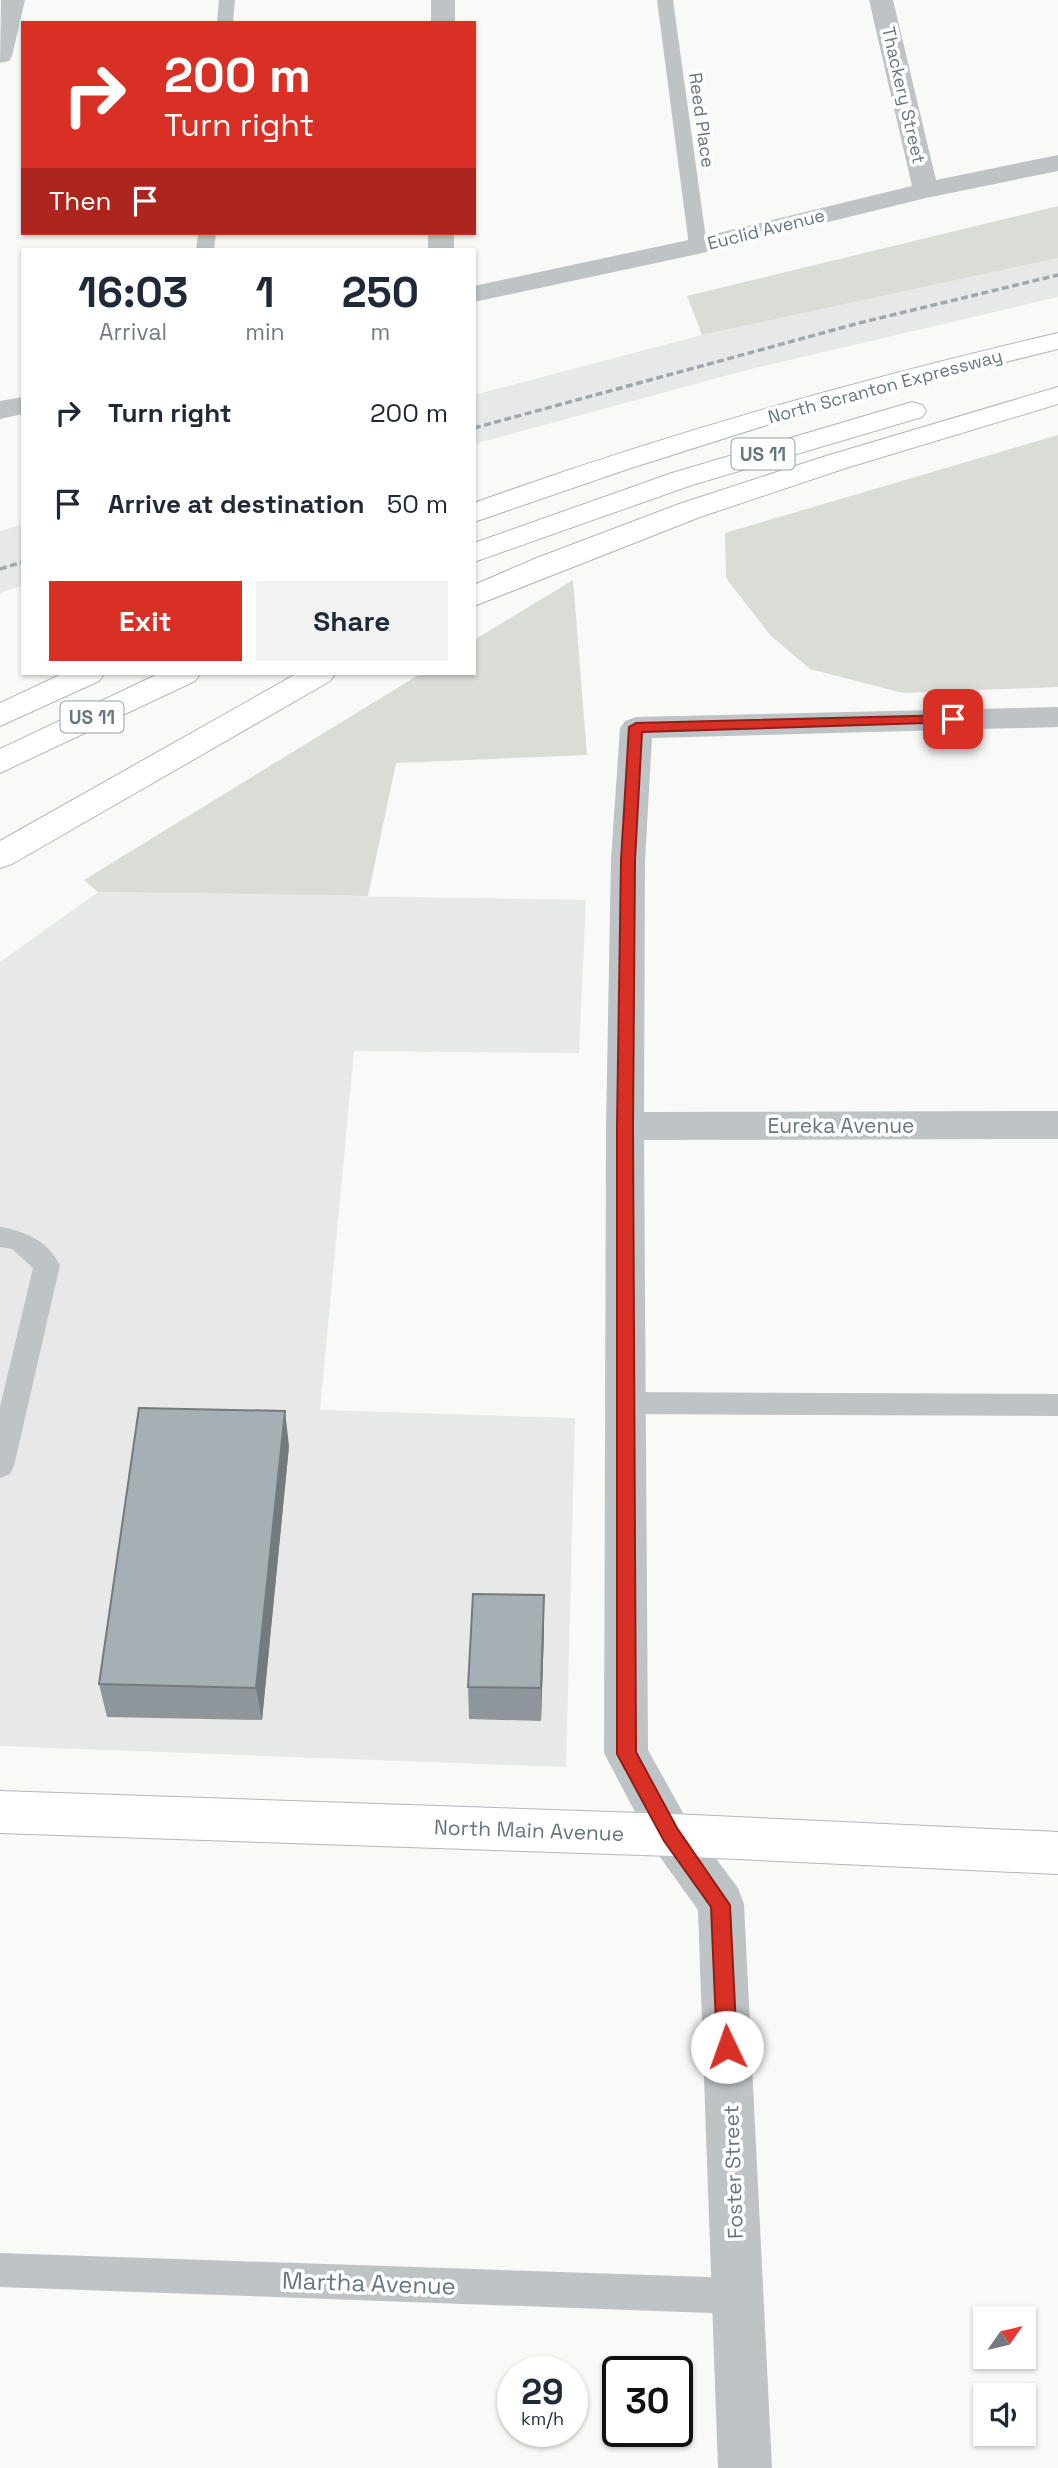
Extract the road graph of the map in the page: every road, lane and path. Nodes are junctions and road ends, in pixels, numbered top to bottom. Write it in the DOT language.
graph roads {
  1 [pos="13,0"];
  2 [pos="227,0"];
  3 [pos="443,0"];
  4 [pos="665,0"];
  5 [pos="881,0"];
  6 [pos="225,21"];
  7 [pos="443,21"];
  8 [pos="0,56"];
  9 [pos="1058,163"];
  10 [pos="926,190"];
  11 [pos="698,246"];
  12 [pos="476,294"];
  13 [pos="1058,341"];
  14 [pos="1058,374"];
  15 [pos="1058,396"];
  16 [pos="21,405"];
  17 [pos="0,410"];
  18 [pos="476,512"];
  19 [pos="476,552"];
  20 [pos="476,596"];
  21 [pos="40,675"];
  22 [pos="86,675"];
  23 [pos="182,675"];
  24 [pos="316,675"];
  25 [pos="0,691"];
  26 [pos="0,716"];
  27 [pos="1058,717"];
  28 [pos="0,762"];
  29 [pos="0,856"];
  30 [pos="1058,1125"];
  31 [pos="625,1126"];
  32 [pos="0,1237"];
  33 [pos="626,1403"];
  34 [pos="1058,1405"];
  35 [pos="0,1466"];
  36 [pos="0,1812"];
  37 [pos="671,1835"];
  38 [pos="1058,1853"];
  39 [pos="0,2270"];
  40 [pos="738,2296"];
  41 [pos="745,2468"];
  1 -- 8 [label="street"];
  2 -- 6 [label="lane"];
  3 -- 7 [label="street"];
  4 -- 11 [label="lane, Reed Place"];
  5 -- 10 [label="street, Thackery Street"];
  9 -- 10 [label="street, Euclid Avenue"];
  10 -- 11 [label="street, Euclid Avenue"];
  11 -- 12 [label="street, Euclid Avenue"];
  13 -- 18 [label="main road, North Scranton Expressway / US 11"];
  14 -- 19 [label="main road, North Scranton Expressway / US 11"];
  15 -- 20 [label="main road"];
  16 -- 17 [label="street"];
  21 -- 25 [label="main road"];
  22 -- 26 [label="main road, US 11"];
  23 -- 28 [label="main road, US 11"];
  24 -- 29 [label="main road"];
  27 -- 31 [label="street, Foster Street"];
  30 -- 31 [label="street, Eureka Avenue"];
  31 -- 33 [label="street, Foster Street"];
  32 -- 35 [label="lane"];
  33 -- 34 [label="lane"];
  33 -- 37 [label="street, Foster Street"];
  36 -- 37 [label="main road, North Main Avenue"];
  37 -- 38 [label="main road, North Main Avenue"];
  37 -- 40 [label="street, Foster Street"];
  39 -- 40 [label="lane, Martha Avenue"];
  40 -- 41 [label="street, Foster Street"];
}
